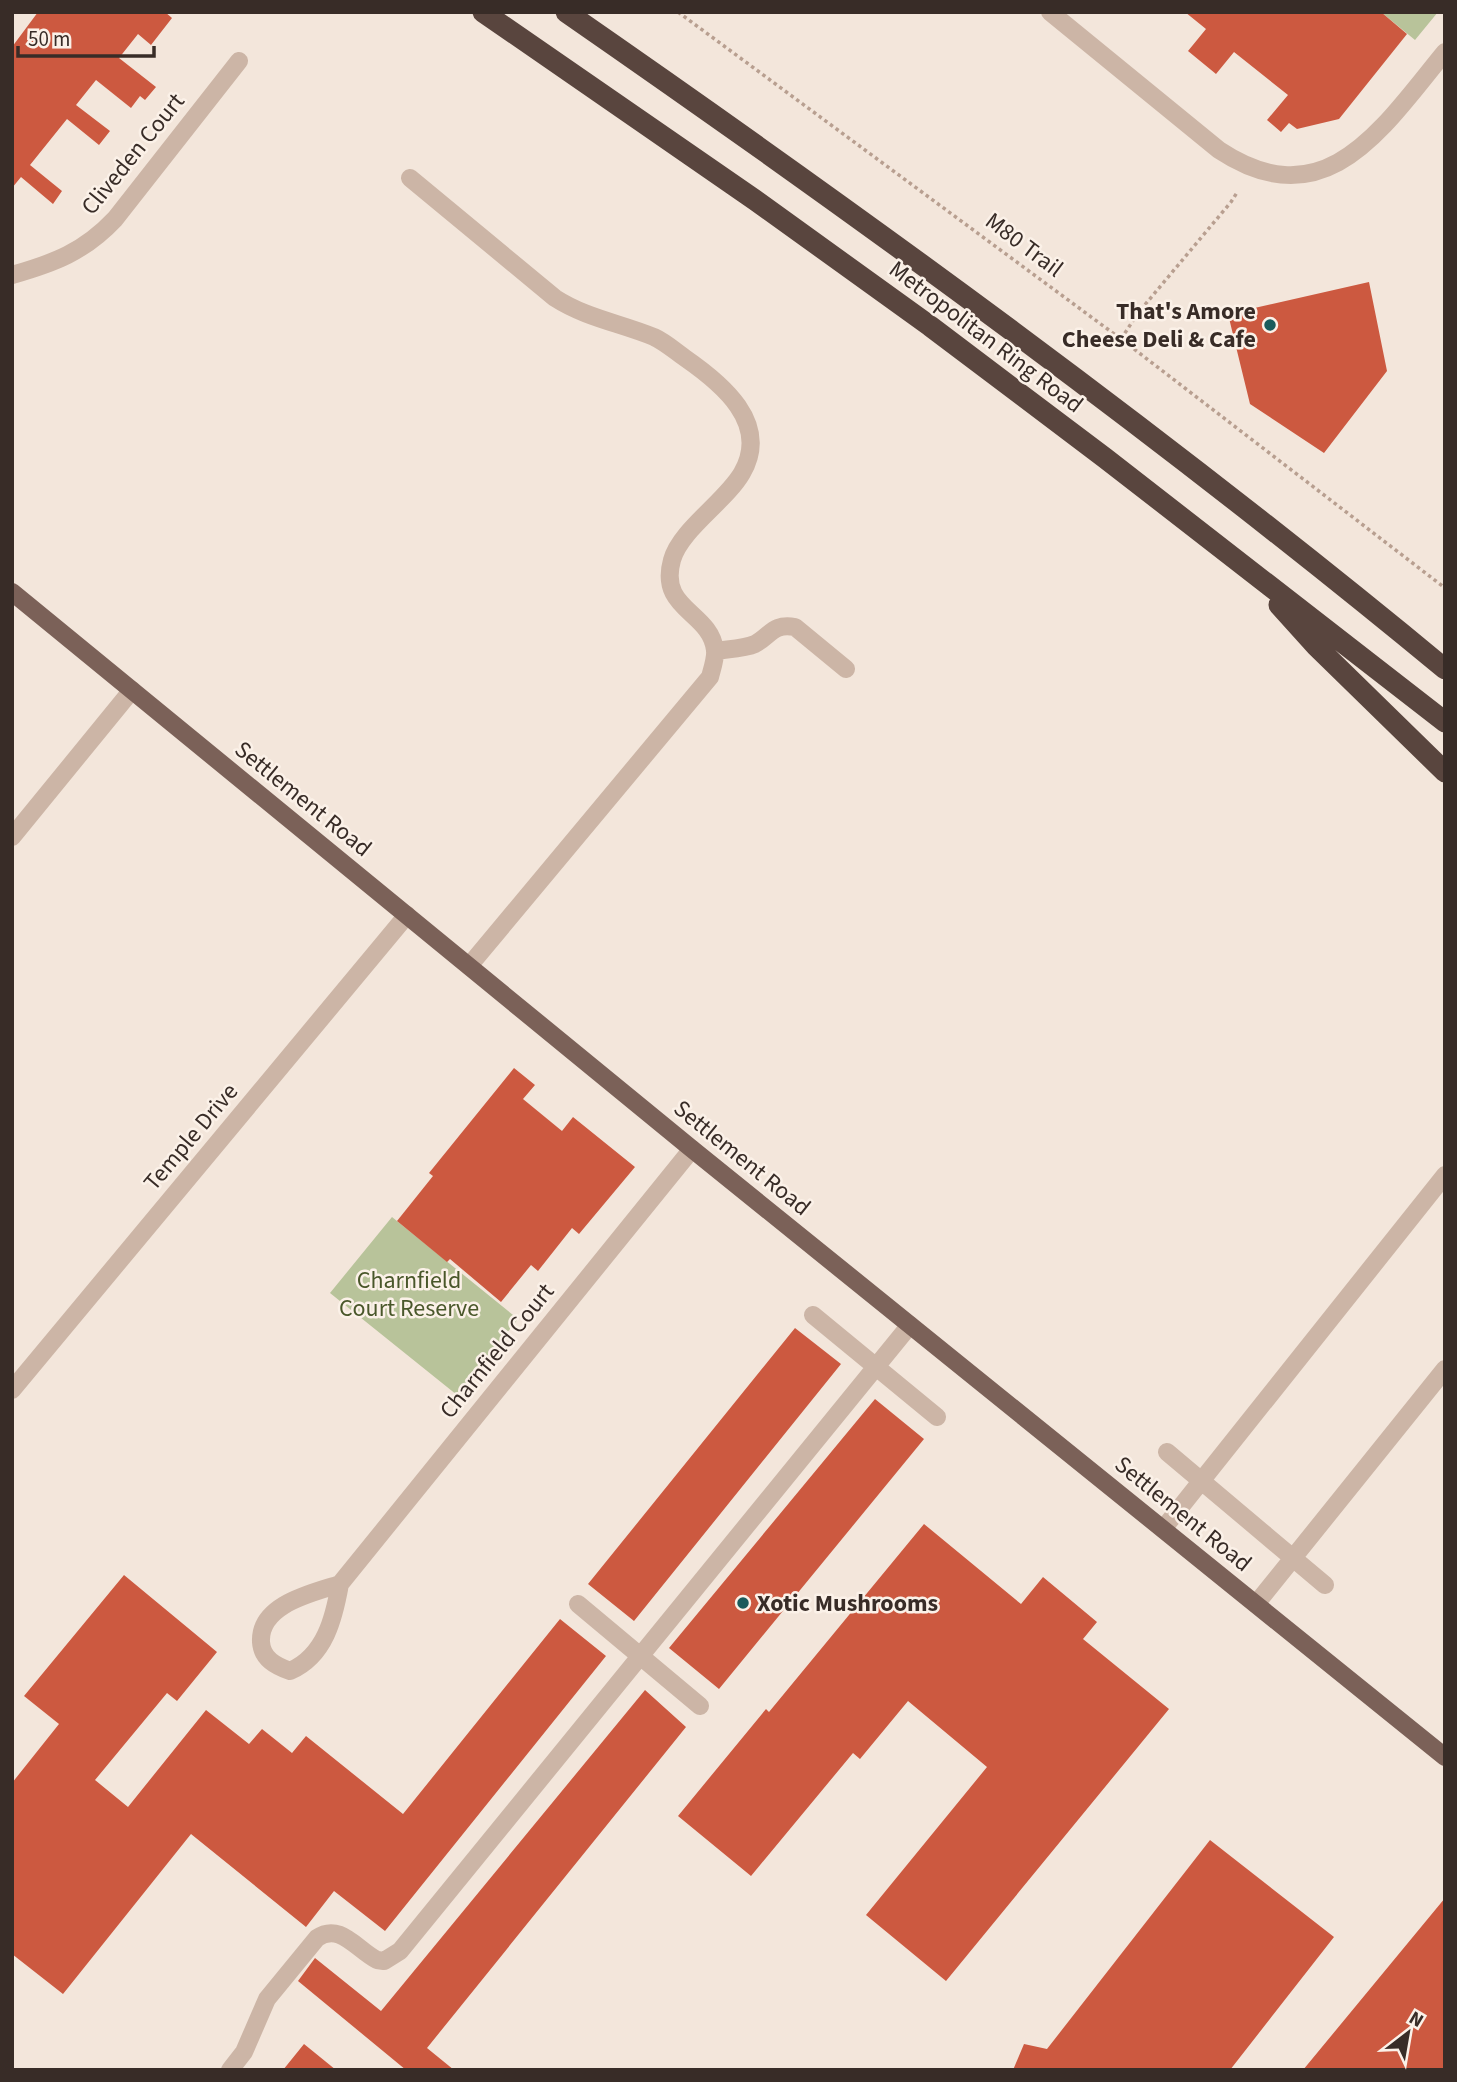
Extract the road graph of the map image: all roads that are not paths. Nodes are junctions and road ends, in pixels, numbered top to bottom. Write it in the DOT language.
graph roads {
  1 [pos="483,12"];
  2 [pos="566,12"];
  3 [pos="1050,12"];
  4 [pos="1445,52"];
  5 [pos="239,61"];
  6 [pos="410,178"];
  7 [pos="12,275"];
  8 [pos="1243,566"];
  9 [pos="12,592"];
  10 [pos="715,651"];
  11 [pos="1445,667"];
  12 [pos="846,669"];
  13 [pos="132,690"];
  14 [pos="1445,722"];
  15 [pos="1445,772"];
  16 [pos="12,837"];
  17 [pos="407,915"];
  18 [pos="469,966"];
  19 [pos="692,1149"];
  20 [pos="1445,1175"];
  21 [pos="813,1315"];
  22 [pos="910,1325"];
  23 [pos="876,1366"];
  24 [pos="1445,1369"];
  25 [pos="12,1391"];
  26 [pos="937,1417"];
  27 [pos="1167,1452"];
  28 [pos="1202,1480"];
  29 [pos="1163,1529"];
  30 [pos="1294,1558"];
  31 [pos="340,1584"];
  32 [pos="1325,1585"];
  33 [pos="578,1604"];
  34 [pos="1256,1604"];
  35 [pos="640,1656"];
  36 [pos="700,1706"];
  37 [pos="1445,1757"];
  38 [pos="230,2070"];
  1 -- 8 [label="highway, Metropolitan Ring Road"];
  2 -- 11 [label="highway, Metropolitan Ring Road"];
  3 -- 4 [label="street"];
  5 -- 7 [label="street, Cliveden Court"];
  6 -- 10 [label="street"];
  8 -- 14 [label="highway, Metropolitan Ring Road"];
  8 -- 15 [label="highway"];
  9 -- 13 [label="main road, Settlement Road"];
  10 -- 12 [label="street"];
  10 -- 18 [label="street"];
  13 -- 16 [label="street"];
  13 -- 17 [label="main road, Settlement Road"];
  17 -- 18 [label="main road, Settlement Road"];
  17 -- 25 [label="street, Temple Drive"];
  18 -- 19 [label="main road, Settlement Road"];
  19 -- 22 [label="main road, Settlement Road"];
  19 -- 31 [label="street, Charnfield Court"];
  20 -- 28 [label="street"];
  21 -- 23 [label="street"];
  22 -- 23 [label="street"];
  22 -- 29 [label="main road, Settlement Road"];
  23 -- 26 [label="street"];
  23 -- 35 [label="street"];
  24 -- 30 [label="street"];
  27 -- 28 [label="street"];
  28 -- 29 [label="street"];
  28 -- 30 [label="street"];
  29 -- 34 [label="main road, Settlement Road"];
  30 -- 32 [label="street"];
  30 -- 34 [label="street"];
  31 -- 31 [label="street, Charnfield Court"];
  33 -- 35 [label="street"];
  34 -- 37 [label="main road, Settlement Road"];
  35 -- 36 [label="street"];
  35 -- 38 [label="street"];
}
